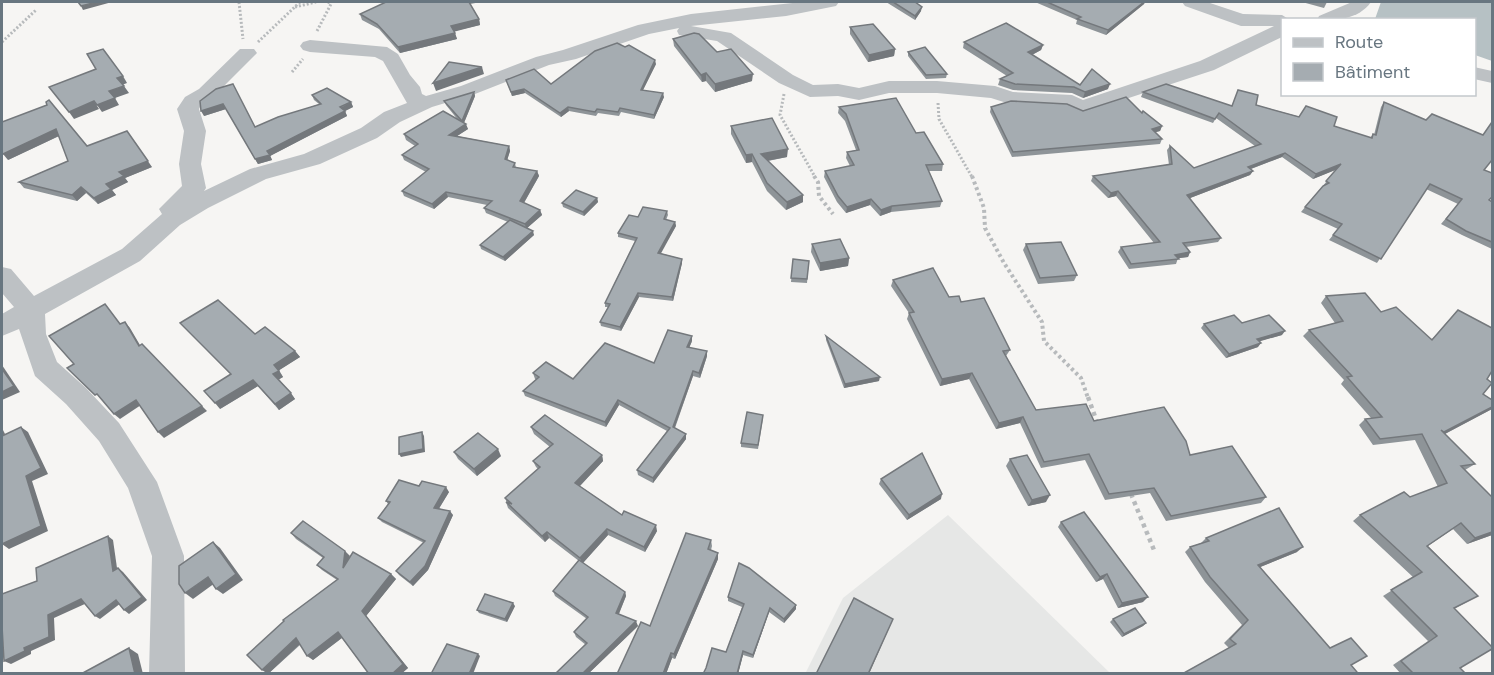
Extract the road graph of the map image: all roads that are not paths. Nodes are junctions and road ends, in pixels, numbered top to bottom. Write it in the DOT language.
graph roads {
  1 [pos="830,2"];
  2 [pos="1191,2"];
  3 [pos="1362,2"];
  4 [pos="1331,18"];
  5 [pos="1281,21"];
  6 [pos="1281,31"];
  7 [pos="607,41"];
  8 [pos="310,46"];
  9 [pos="245,55"];
  10 [pos="1476,73"];
  11 [pos="1492,77"];
  12 [pos="425,102"];
  13 [pos="131,255"];
  14 [pos="2,276"];
  15 [pos="32,311"];
  16 [pos="2,326"];
  17 [pos="167,674"];
  1 -- 7 [label="street"];
  2 -- 5 [label="street"];
  3 -- 4 [label="street"];
  6 -- 7 [label="street"];
  7 -- 12 [label="street"];
  8 -- 12 [label="street"];
  9 -- 13 [label="street"];
  10 -- 11 [label="street"];
  12 -- 13 [label="street"];
  13 -- 15 [label="street"];
  14 -- 15 [label="street"];
  15 -- 16 [label="street"];
  15 -- 17 [label="street"];
}
